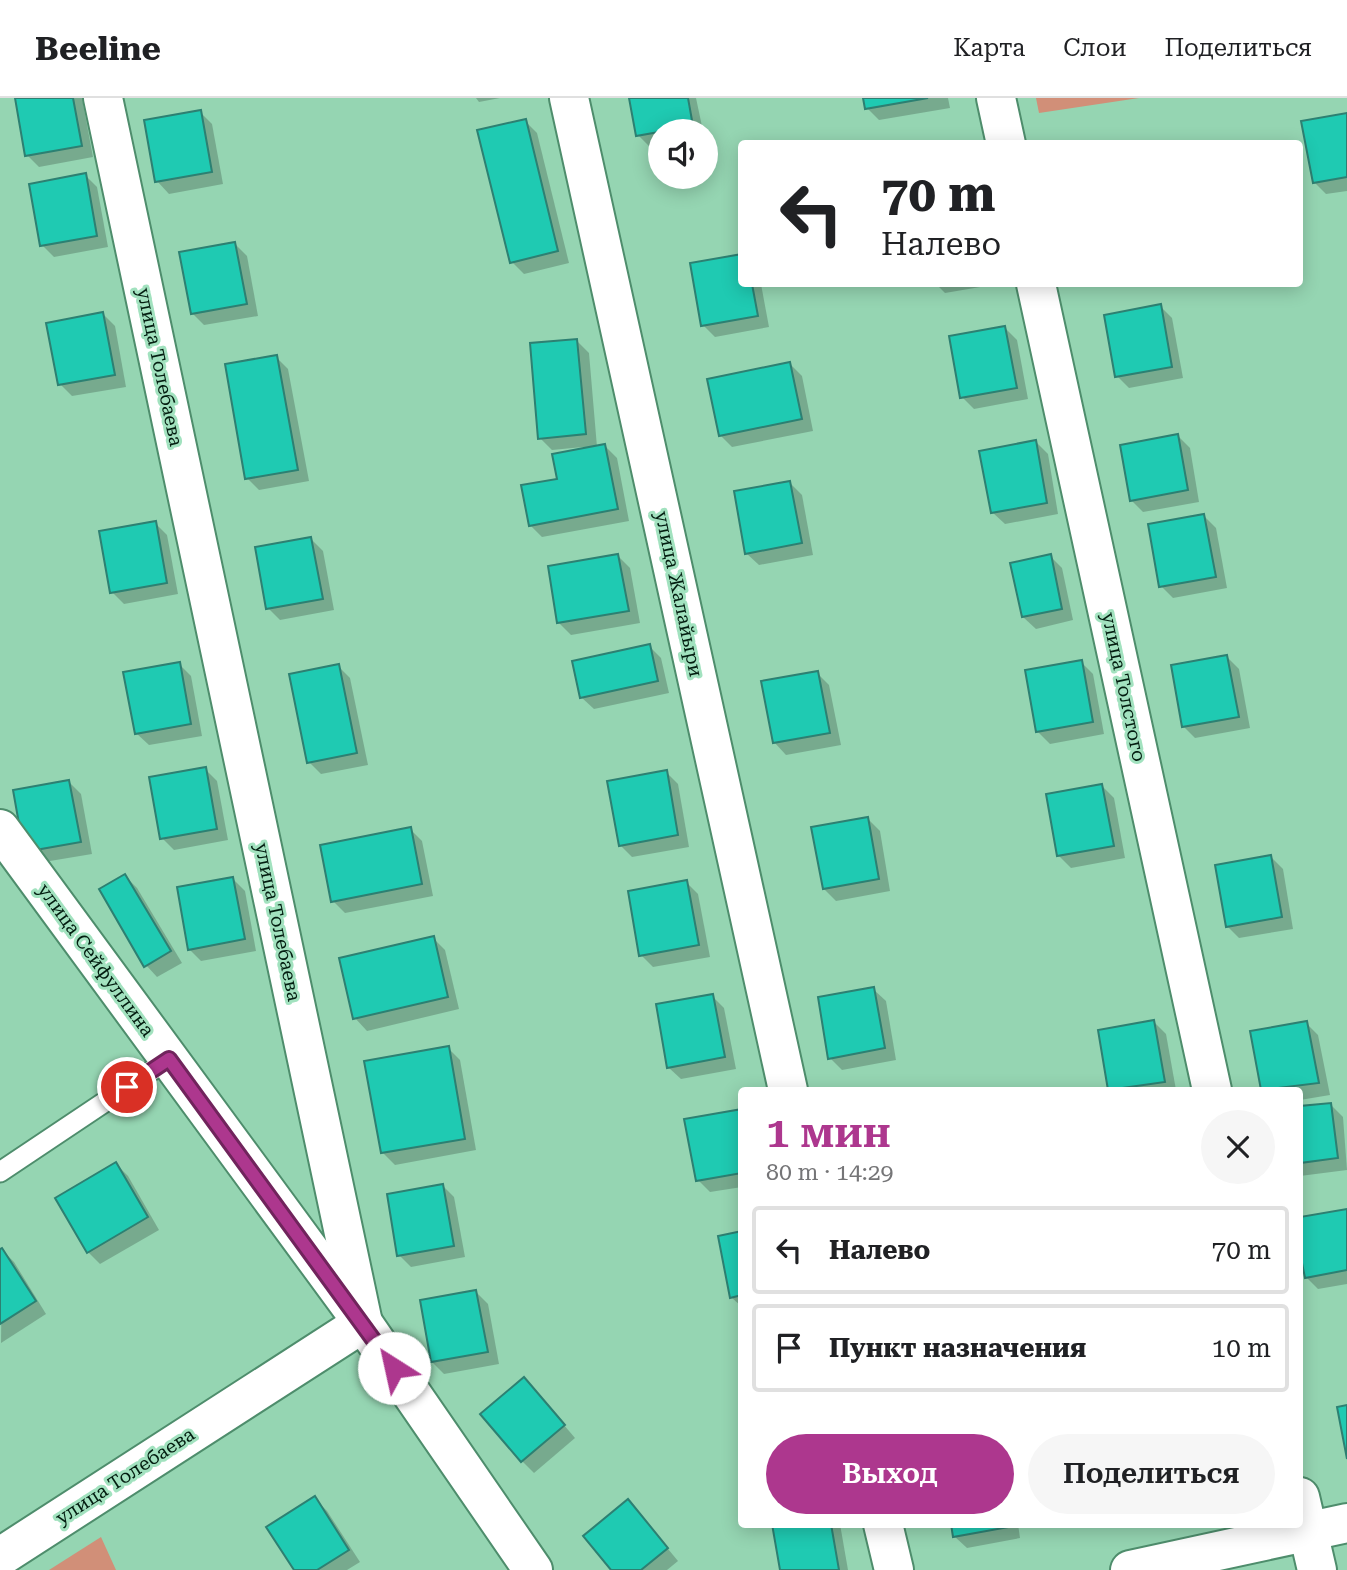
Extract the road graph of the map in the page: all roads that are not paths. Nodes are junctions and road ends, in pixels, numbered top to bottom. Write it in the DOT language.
graph roads {
  1 [pos="103,98"];
  2 [pos="569,98"];
  3 [pos="996,98"];
  4 [pos="1005,140"];
  5 [pos="1037,287"];
  6 [pos="0,829"];
  7 [pos="169,1059"];
  8 [pos="787,1087"];
  9 [pos="1211,1087"];
  10 [pos="0,1172"];
  11 [pos="363,1323"];
  12 [pos="1304,1514"];
  13 [pos="1347,1523"];
  14 [pos="884,1528"];
  15 [pos="1260,1528"];
  16 [pos="0,1557"];
  17 [pos="533,1570"];
  18 [pos="894,1570"];
  19 [pos="1130,1570"];
  20 [pos="1317,1570"];
  1 -- 11 [label="street, улица Толебаева"];
  2 -- 8 [label="street, улица Жалайыри"];
  3 -- 4 [label="street"];
  5 -- 9 [label="street, улица Толстого"];
  6 -- 7 [label="street, улица Сейфуллина"];
  7 -- 10 [label="lane"];
  7 -- 11 [label="street, улица Сейфуллина"];
  11 -- 16 [label="street, улица Толебаева"];
  11 -- 17 [label="street, улица Сейфуллина"];
  12 -- 13 [label="street"];
  12 -- 20 [label="street"];
  14 -- 18 [label="street"];
  15 -- 19 [label="street"];
}
